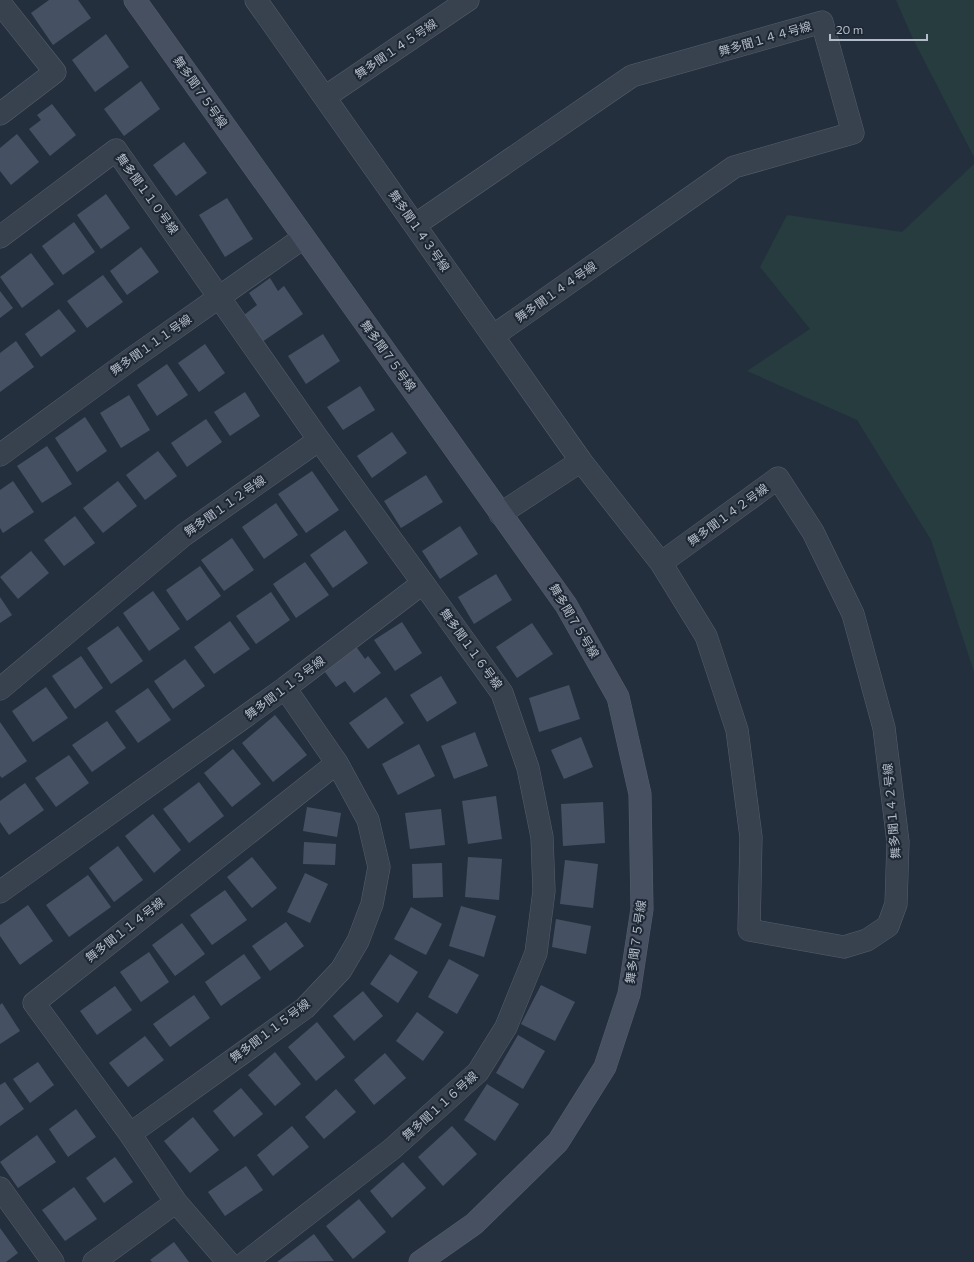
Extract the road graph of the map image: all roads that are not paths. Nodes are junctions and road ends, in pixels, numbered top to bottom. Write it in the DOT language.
graph roads {
  1 [pos="135,0"];
  2 [pos="256,0"];
  3 [pos="468,0"];
  4 [pos="0,3"];
  5 [pos="325,97"];
  6 [pos="0,114"];
  7 [pos="415,225"];
  8 [pos="0,237"];
  9 [pos="303,238"];
  10 [pos="220,296"];
  11 [pos="493,336"];
  12 [pos="319,440"];
  13 [pos="0,455"];
  14 [pos="581,461"];
  15 [pos="500,514"];
  16 [pos="661,563"];
  17 [pos="423,583"];
  18 [pos="285,688"];
  19 [pos="0,689"];
  20 [pos="337,763"];
  21 [pos="0,892"];
  22 [pos="130,1134"];
  23 [pos="0,1188"];
  24 [pos="176,1202"];
  25 [pos="52,1262"];
  26 [pos="94,1262"];
  27 [pos="228,1262"];
  28 [pos="246,1262"];
  29 [pos="420,1262"];
  1 -- 9 [label="street, 舞多聞７５号線"];
  2 -- 5 [label="street, 舞多聞１４３号線"];
  3 -- 5 [label="street, 舞多聞１４５号線"];
  4 -- 6 [label="street"];
  5 -- 7 [label="street, 舞多聞１４３号線"];
  7 -- 11 [label="street, 舞多聞１４３号線"];
  7 -- 11 [label="street, 舞多聞１４４号線"];
  8 -- 10 [label="street, 舞多聞１１０号線"];
  9 -- 10 [label="street, 舞多聞１１１号線"];
  9 -- 15 [label="street, 舞多聞７５号線"];
  10 -- 12 [label="street"];
  10 -- 13 [label="street, 舞多聞１１１号線"];
  11 -- 14 [label="street, 舞多聞１４３号線"];
  12 -- 17 [label="street"];
  12 -- 19 [label="street, 舞多聞１１２号線"];
  14 -- 15 [label="street"];
  14 -- 16 [label="street, 舞多聞１４２号線"];
  15 -- 29 [label="street, 舞多聞７５号線"];
  16 -- 16 [label="street, 舞多聞１４２号線"];
  17 -- 18 [label="street, 舞多聞１１３号線"];
  17 -- 28 [label="street, 舞多聞１１６号線"];
  18 -- 20 [label="street"];
  18 -- 21 [label="street, 舞多聞１１３号線"];
  20 -- 22 [label="street, 舞多聞１１５号線"];
  20 -- 22 [label="street, 舞多聞１１４号線"];
  22 -- 24 [label="street, 舞多聞１１４号線"];
  23 -- 25 [label="street"];
  24 -- 26 [label="street"];
  24 -- 27 [label="street"];
}
